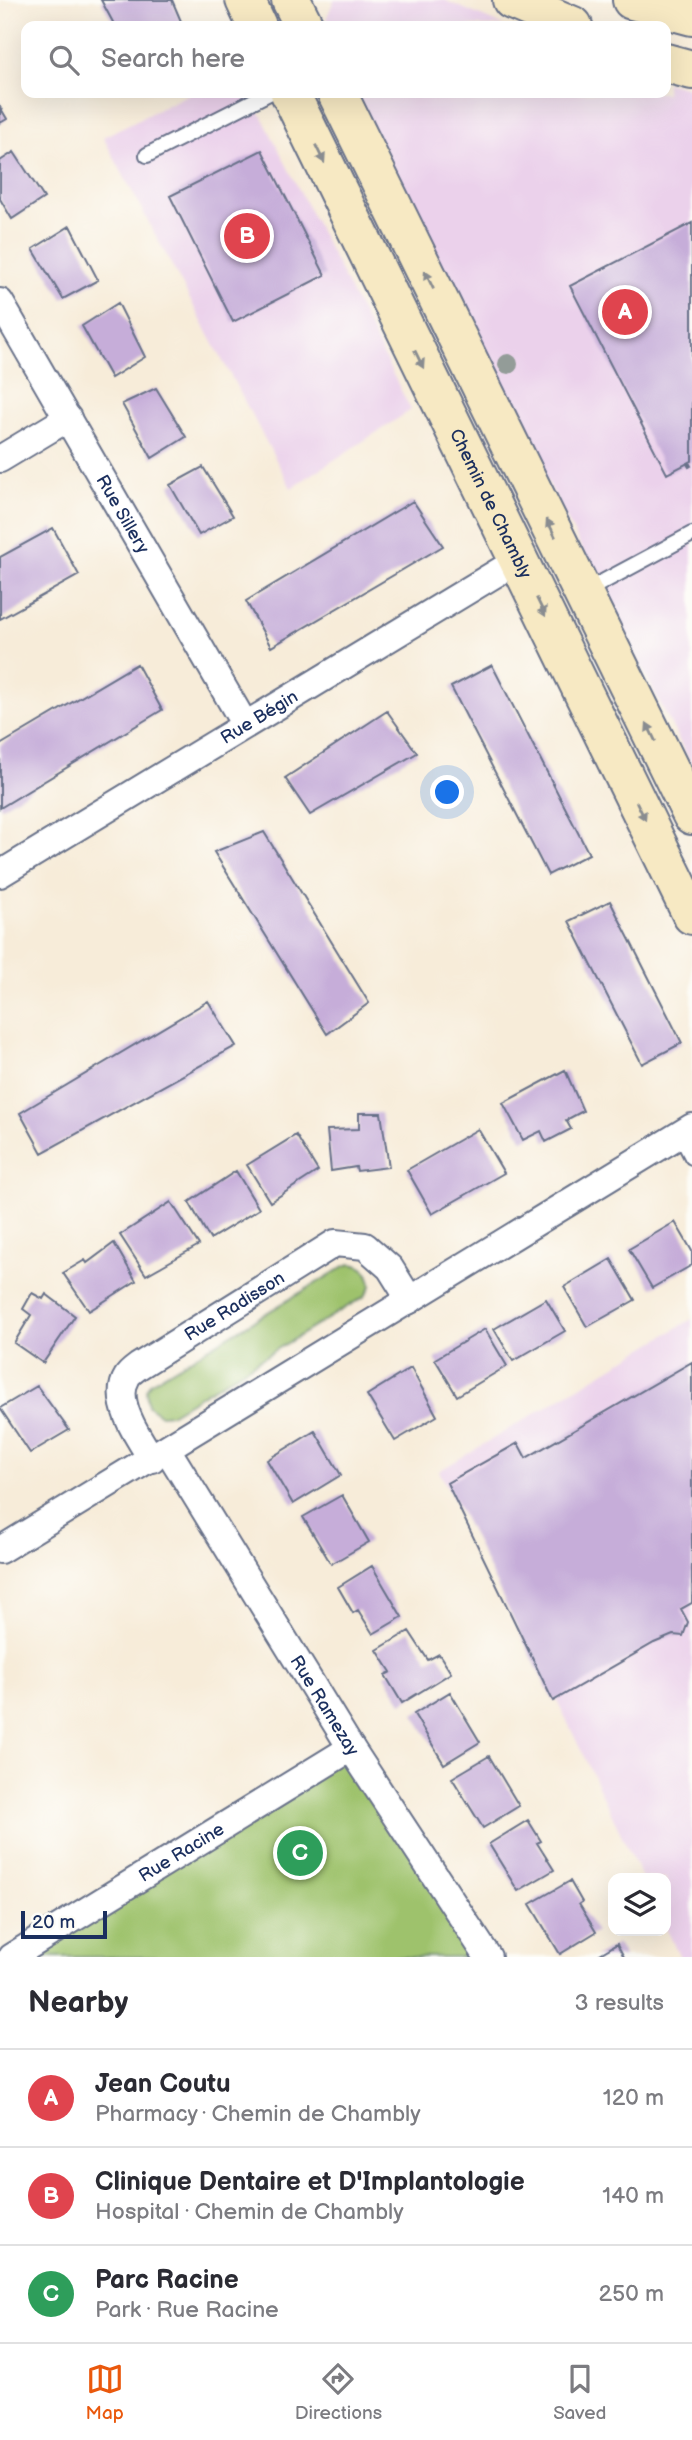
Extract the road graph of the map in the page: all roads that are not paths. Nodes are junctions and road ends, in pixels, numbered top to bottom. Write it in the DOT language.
graph roads {
  1 [pos="245,0"];
  2 [pos="291,0"];
  3 [pos="317,0"];
  4 [pos="512,0"];
  5 [pos="638,10"];
  6 [pos="692,16"];
  7 [pos="255,21"];
  8 [pos="302,21"];
  9 [pos="315,21"];
  10 [pos="561,21"];
  11 [pos="671,65"];
  12 [pos="692,70"];
  13 [pos="259,98"];
  14 [pos="292,98"];
  15 [pos="339,98"];
  16 [pos="147,155"];
  17 [pos="0,302"];
  18 [pos="68,418"];
  19 [pos="0,460"];
  20 [pos="692,534"];
  21 [pos="518,560"];
  22 [pos="582,593"];
  23 [pos="245,725"];
  24 [pos="692,815"];
  25 [pos="0,874"];
  26 [pos="692,915"];
  27 [pos="688,1139"];
  28 [pos="410,1300"];
  29 [pos="160,1454"];
  30 [pos="0,1550"];
  31 [pos="351,1748"];
  32 [pos="11,1957"];
  33 [pos="488,1957"];
  1 -- 7 [label="main road"];
  2 -- 8 [label="main road"];
  3 -- 9 [label="main road"];
  4 -- 10 [label="main road"];
  5 -- 6 [label="main road"];
  11 -- 12 [label="main road"];
  13 -- 16 [label="lane"];
  14 -- 21 [label="main road, Chemin de Chambly, one-way"];
  22 -- 15 [label="main road, one-way"];
  17 -- 18 [label="street, Rue Sillery"];
  18 -- 19 [label="street"];
  18 -- 23 [label="street, Rue Sillery"];
  20 -- 22 [label="lane"];
  21 -- 23 [label="street, Rue Bégin"];
  21 -- 26 [label="main road, Chemin de Chambly, one-way"];
  24 -- 22 [label="main road, one-way"];
  23 -- 25 [label="street, Rue Bégin"];
  27 -- 28 [label="street"];
  28 -- 29 [label="street"];
  28 -- 29 [label="street, Rue Radisson"];
  29 -- 30 [label="street"];
  29 -- 31 [label="street, Rue Ramezay"];
  31 -- 32 [label="street, Rue Racine"];
  31 -- 33 [label="street, Rue Ramezay"];
}
